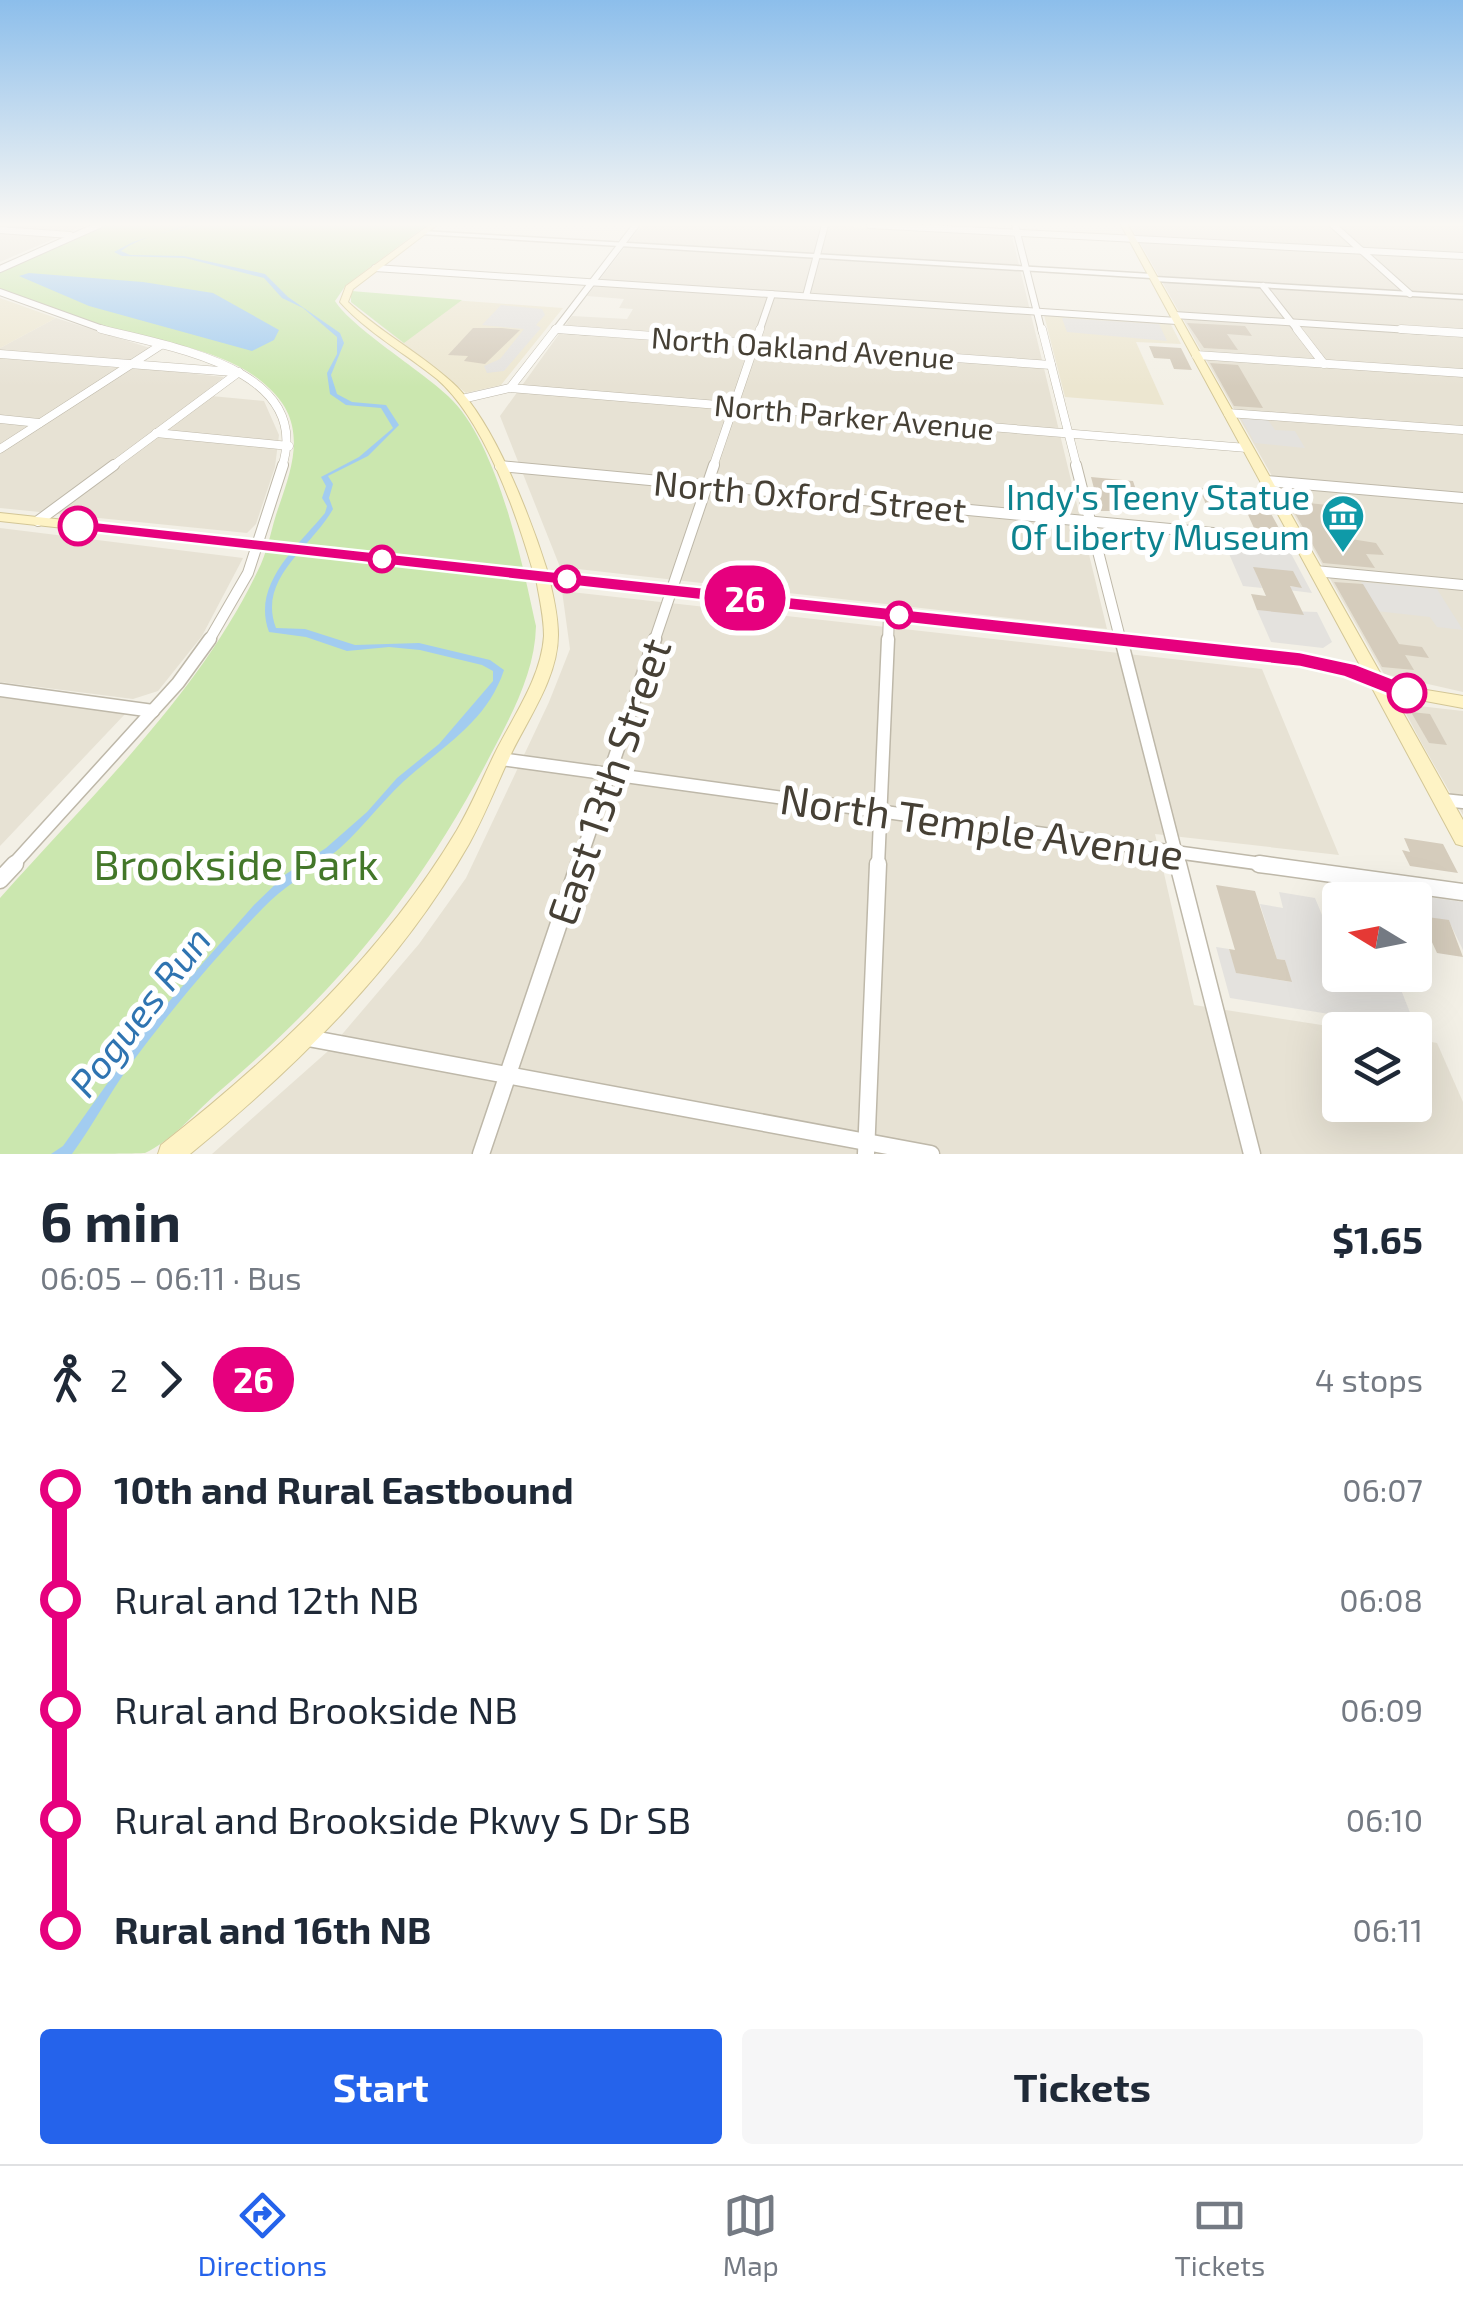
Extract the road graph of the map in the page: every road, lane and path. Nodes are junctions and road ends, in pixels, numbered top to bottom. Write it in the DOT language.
graph roads {
  1 [pos="1153,278"];
  2 [pos="361,279"];
  3 [pos="543,279"];
  4 [pos="594,279"];
  5 [pos="811,279"];
  6 [pos="1029,279"];
  7 [pos="1165,279"];
  8 [pos="1393,279"];
  9 [pos="592,282"];
  10 [pos="1263,286"];
  11 [pos="0,292"];
  12 [pos="772,294"];
  13 [pos="1410,294"];
  14 [pos="806,296"];
  15 [pos="1463,297"];
  16 [pos="1038,312"];
  17 [pos="1176,318"];
  18 [pos="1292,322"];
  19 [pos="555,329"];
  20 [pos="1463,333"];
  21 [pos="755,344"];
  22 [pos="161,345"];
  23 [pos="0,354"];
  24 [pos="1196,355"];
  25 [pos="1324,364"];
  26 [pos="131,365"];
  27 [pos="1051,365"];
  28 [pos="239,372"];
  29 [pos="1463,373"];
  30 [pos="510,388"];
  31 [pos="462,399"];
  32 [pos="734,406"];
  33 [pos="1228,413"];
  34 [pos="0,419"];
  35 [pos="40,423"];
  36 [pos="1463,430"];
  37 [pos="1069,433"];
  38 [pos="156,434"];
  39 [pos="289,446"];
  40 [pos="1248,448"];
  41 [pos="0,449"];
  42 [pos="500,466"];
  43 [pos="1266,481"];
  44 [pos="707,486"];
  45 [pos="1463,498"];
  46 [pos="0,517"];
  47 [pos="38,521"];
  48 [pos="1091,521"];
  49 [pos="1299,540"];
  50 [pos="258,546"];
  51 [pos="1315,571"];
  52 [pos="540,576"];
  53 [pos="1463,585"];
  54 [pos="672,590"];
  55 [pos="889,614"];
  56 [pos="1122,640"];
  57 [pos="1378,683"];
  58 [pos="0,690"];
  59 [pos="1463,702"];
  60 [pos="153,710"];
  61 [pos="501,758"];
  62 [pos="610,774"];
  63 [pos="1442,800"];
  64 [pos="1463,802"];
  65 [pos="881,811"];
  66 [pos="1463,838"];
  67 [pos="1175,852"];
  68 [pos="0,880"];
  69 [pos="1463,892"];
  70 [pos="302,1037"];
  71 [pos="508,1076"];
  72 [pos="866,1148"];
  73 [pos="170,1154"];
  74 [pos="481,1154"];
  75 [pos="931,1154"];
  76 [pos="1252,1154"];
  1 -- 17 [label="main road"];
  2 -- 31 [label="main road"];
  3 -- 9 [label="street"];
  4 -- 9 [label="street"];
  5 -- 14 [label="street"];
  6 -- 16 [label="street"];
  7 -- 10 [label="street"];
  8 -- 13 [label="street"];
  9 -- 12 [label="street"];
  9 -- 19 [label="street"];
  10 -- 13 [label="street"];
  10 -- 18 [label="street"];
  11 -- 22 [label="street"];
  12 -- 14 [label="street"];
  12 -- 21 [label="street, East 13th Street"];
  13 -- 15 [label="street"];
  14 -- 16 [label="street"];
  16 -- 17 [label="street"];
  16 -- 27 [label="street"];
  17 -- 18 [label="street"];
  17 -- 24 [label="main road"];
  18 -- 20 [label="street"];
  18 -- 25 [label="street"];
  19 -- 21 [label="street, North Oakland Avenue"];
  19 -- 30 [label="street"];
  21 -- 27 [label="street, North Oakland Avenue"];
  21 -- 32 [label="street, East 13th Street"];
  22 -- 26 [label="street"];
  22 -- 28 [label="street"];
  23 -- 26 [label="street"];
  24 -- 25 [label="street"];
  24 -- 33 [label="main road"];
  25 -- 29 [label="street"];
  26 -- 28 [label="street"];
  26 -- 35 [label="street"];
  27 -- 37 [label="street"];
  28 -- 38 [label="street"];
  28 -- 39 [label="street"];
  30 -- 31 [label="street, North Parker Avenue"];
  30 -- 32 [label="street, North Parker Avenue"];
  31 -- 42 [label="main road"];
  32 -- 37 [label="street, North Parker Avenue"];
  32 -- 44 [label="street, East 13th Street"];
  33 -- 36 [label="street"];
  33 -- 40 [label="main road"];
  34 -- 35 [label="street"];
  35 -- 41 [label="street"];
  37 -- 40 [label="street, North Parker Avenue"];
  37 -- 48 [label="street"];
  38 -- 39 [label="street"];
  38 -- 47 [label="street"];
  39 -- 50 [label="street"];
  40 -- 43 [label="main road"];
  42 -- 44 [label="street, North Oxford Street"];
  42 -- 52 [label="main road"];
  43 -- 45 [label="street"];
  43 -- 49 [label="main road"];
  44 -- 48 [label="street, North Oxford Street"];
  44 -- 54 [label="street, East 13th Street"];
  46 -- 47 [label="main road"];
  47 -- 50 [label="main road"];
  48 -- 49 [label="street, North Oxford Street"];
  48 -- 56 [label="street"];
  49 -- 51 [label="main road"];
  50 -- 52 [label="main road"];
  50 -- 60 [label="street"];
  51 -- 53 [label="street"];
  51 -- 57 [label="main road"];
  52 -- 54 [label="main road"];
  52 -- 61 [label="main road"];
  54 -- 55 [label="main road"];
  54 -- 62 [label="street, East 13th Street"];
  55 -- 56 [label="main road"];
  55 -- 65 [label="street"];
  56 -- 57 [label="main road"];
  56 -- 67 [label="street"];
  57 -- 59 [label="main road"];
  57 -- 63 [label="main road"];
  58 -- 60 [label="street"];
  60 -- 68 [label="street"];
  61 -- 62 [label="street, North Temple Avenue"];
  61 -- 70 [label="main road"];
  62 -- 65 [label="street, North Temple Avenue"];
  62 -- 71 [label="street, East 13th Street"];
  63 -- 64 [label="street"];
  63 -- 66 [label="main road"];
  65 -- 67 [label="street, North Temple Avenue"];
  65 -- 72 [label="street"];
  67 -- 69 [label="street, North Temple Avenue"];
  67 -- 76 [label="street"];
  70 -- 71 [label="street"];
  70 -- 73 [label="main road"];
  71 -- 72 [label="street"];
  71 -- 74 [label="street, East 13th Street"];
  72 -- 75 [label="street"];
}
